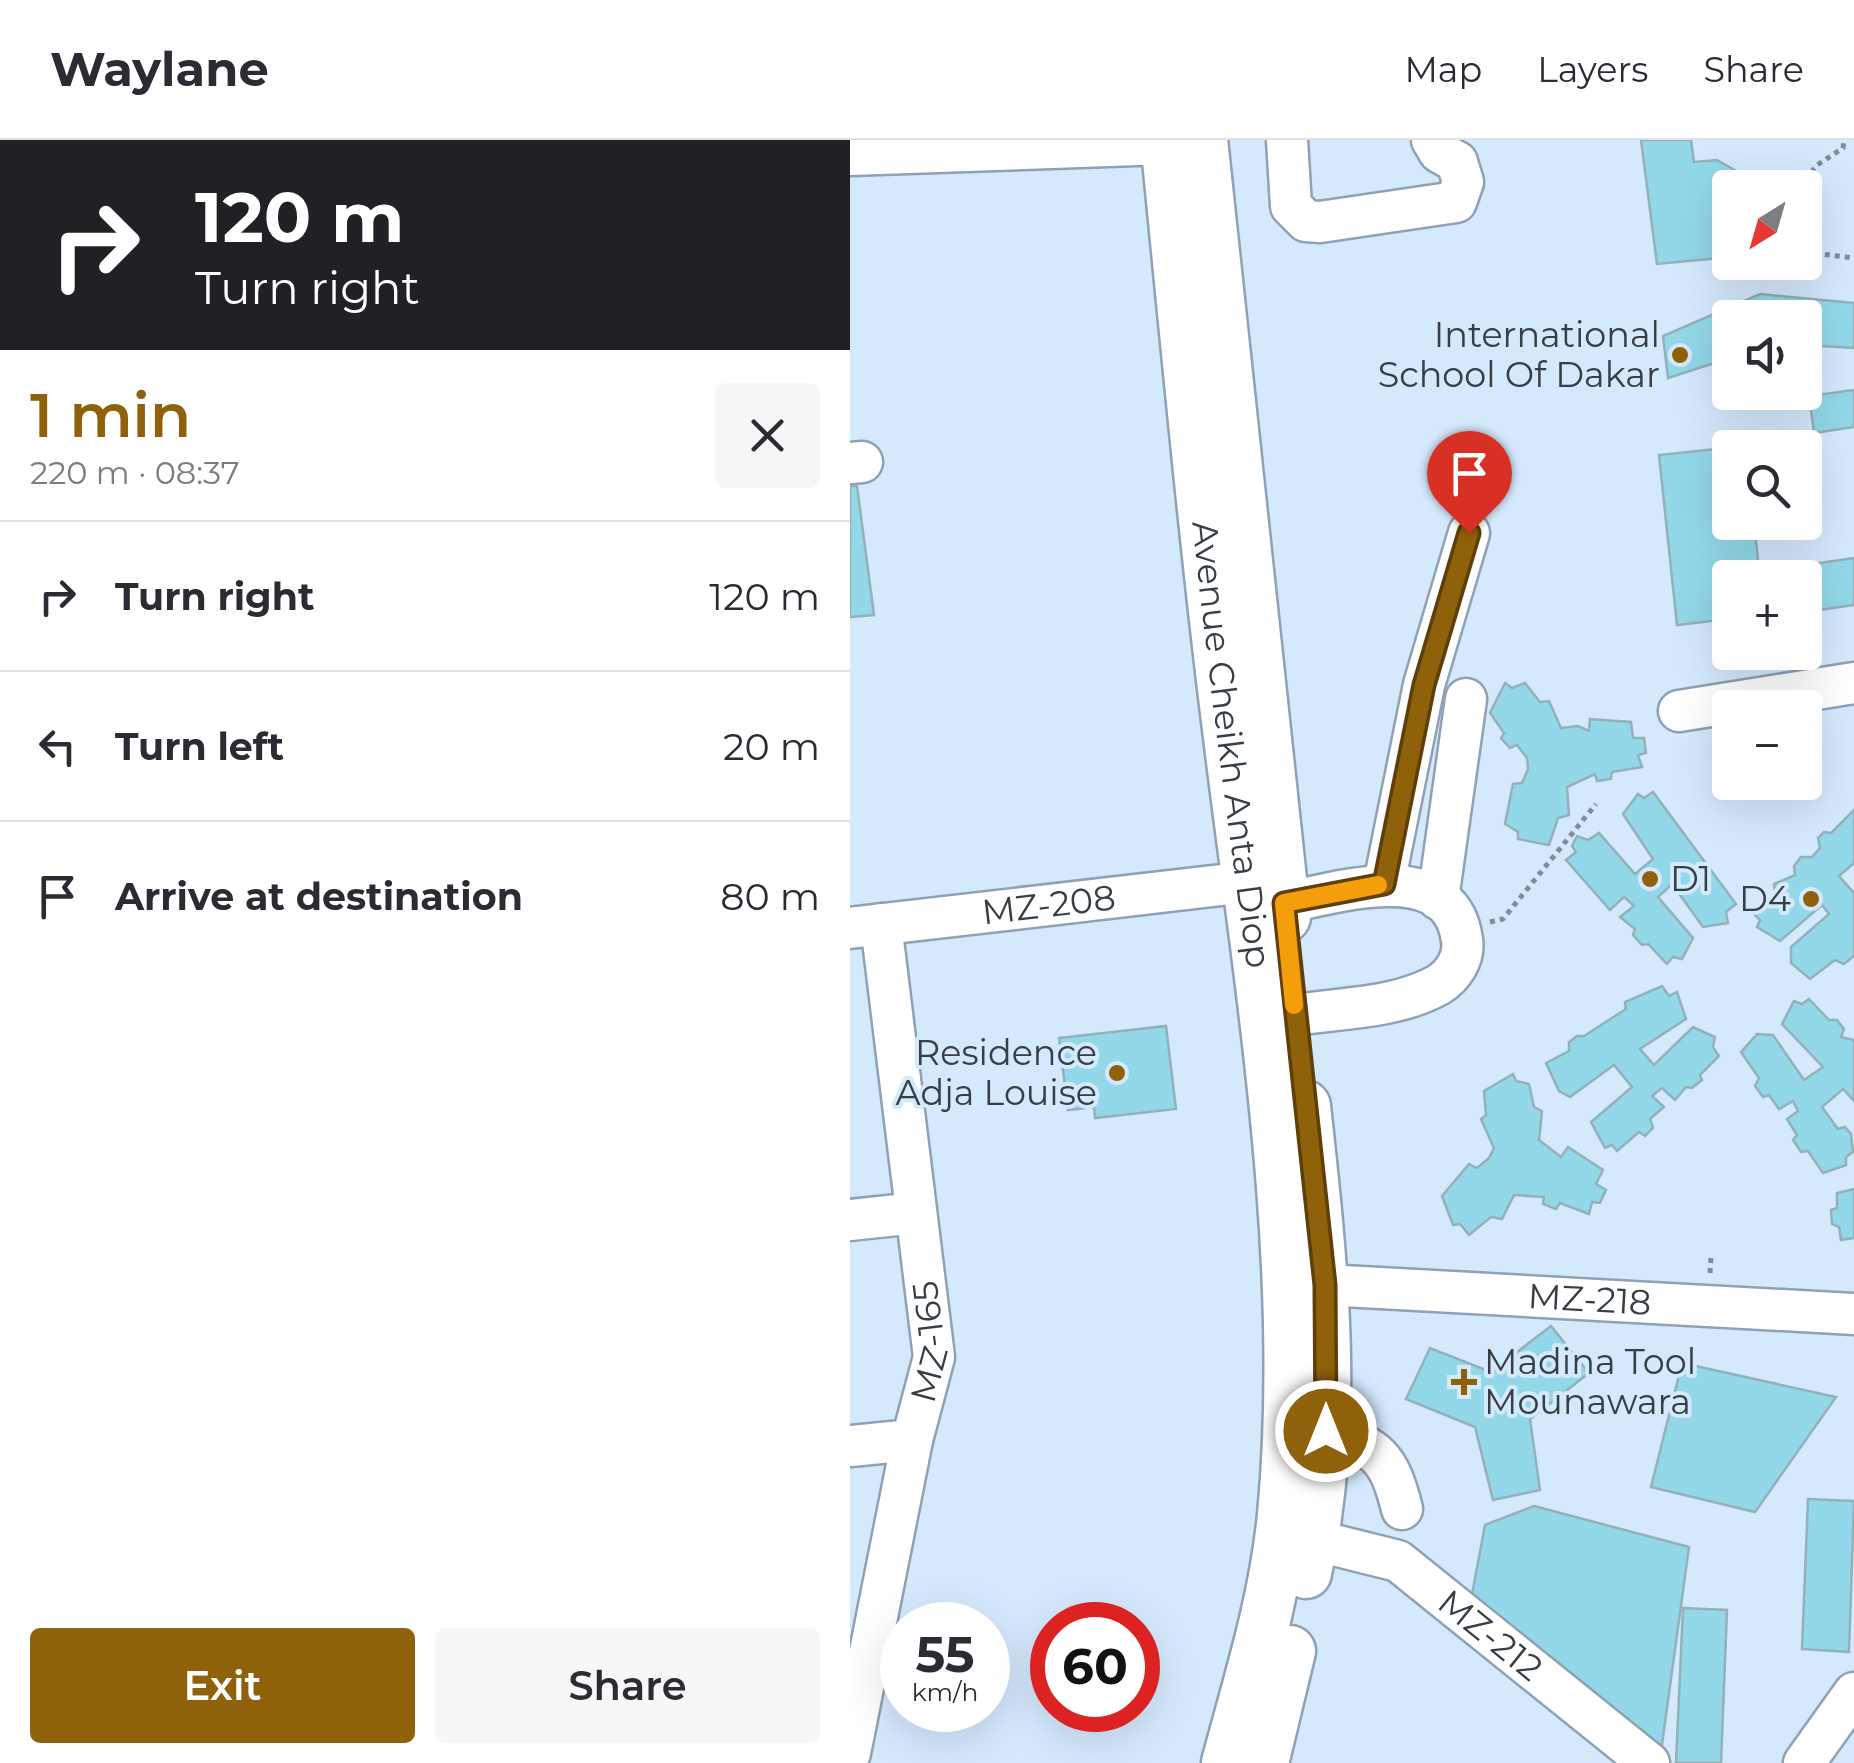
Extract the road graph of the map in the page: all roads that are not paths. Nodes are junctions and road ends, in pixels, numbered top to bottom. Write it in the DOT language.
graph roads {
  1 [pos="1287,140"];
  2 [pos="1432,140"];
  3 [pos="1178,142"];
  4 [pos="865,149"];
  5 [pos="1469,533"];
  6 [pos="1854,683"];
  7 [pos="1466,699"];
  8 [pos="1679,710"];
  9 [pos="1384,884"];
  10 [pos="1265,893"];
  11 [pos="1448,914"];
  12 [pos="866,926"];
  13 [pos="1296,1015"];
  14 [pos="916,1213"];
  15 [pos="850,1220"];
  16 [pos="1325,1285"];
  17 [pos="1854,1314"];
  18 [pos="1326,1431"];
  19 [pos="912,1440"];
  20 [pos="850,1446"];
  21 [pos="1402,1509"];
  22 [pos="1314,1540"];
  23 [pos="862,1631"];
  24 [pos="1854,1692"];
  25 [pos="850,1753"];
  26 [pos="1226,1763"];
  27 [pos="1263,1763"];
  28 [pos="1649,1763"];
  29 [pos="1804,1763"];
  1 -- 2 [label="street"];
  3 -- 4 [label="street"];
  3 -- 10 [label="main road, Avenue Cheikh Anta Diop"];
  5 -- 9 [label="street"];
  6 -- 8 [label="street"];
  7 -- 11 [label="street"];
  9 -- 10 [label="street, MZ-208"];
  9 -- 11 [label="street"];
  10 -- 12 [label="street, MZ-208"];
  10 -- 13 [label="main road, Avenue Cheikh Anta Diop"];
  10 -- 26 [label="main road, Avenue Cheikh Anta Diop"];
  11 -- 13 [label="street"];
  12 -- 14 [label="street, MZ-165"];
  13 -- 16 [label="main road, Avenue Cheikh Anta Diop"];
  14 -- 15 [label="street"];
  14 -- 19 [label="street, MZ-165"];
  16 -- 17 [label="street, MZ-218"];
  16 -- 18 [label="main road, Avenue Cheikh Anta Diop"];
  18 -- 21 [label="street"];
  18 -- 22 [label="main road, Avenue Cheikh Anta Diop"];
  19 -- 20 [label="street"];
  19 -- 23 [label="street, MZ-165"];
  22 -- 27 [label="main road, Avenue Cheikh Anta Diop"];
  22 -- 28 [label="street, MZ-212"];
  23 -- 25 [label="street, MZ-165"];
  24 -- 29 [label="street"];
}
